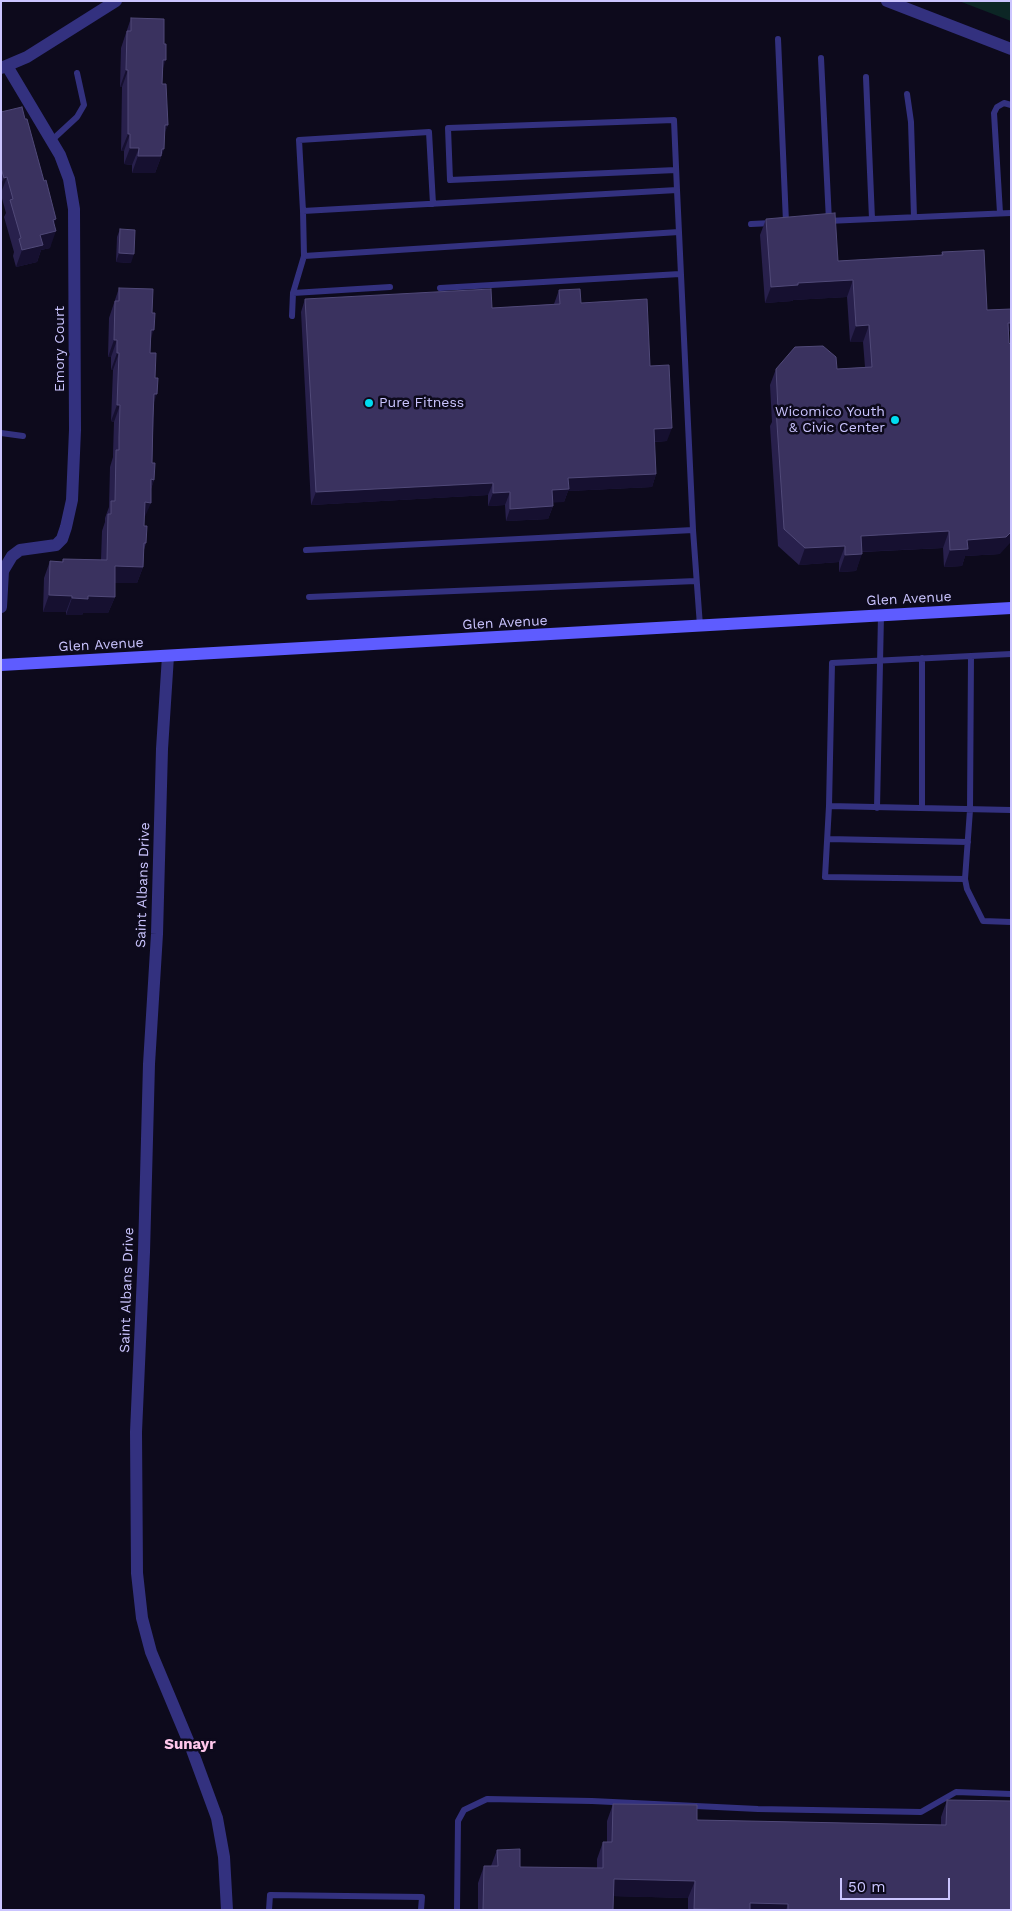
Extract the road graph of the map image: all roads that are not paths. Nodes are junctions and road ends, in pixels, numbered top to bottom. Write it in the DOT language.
graph roads {
  1 [pos="116,1"];
  2 [pos="887,1"];
  3 [pos="778,39"];
  4 [pos="1011,49"];
  5 [pos="821,58"];
  6 [pos="4,67"];
  7 [pos="78,73"];
  8 [pos="866,77"];
  9 [pos="908,94"];
  10 [pos="1011,105"];
  11 [pos="52,141"];
  12 [pos="676,170"];
  13 [pos="677,190"];
  14 [pos="433,204"];
  15 [pos="303,211"];
  16 [pos="1000,213"];
  17 [pos="1011,213"];
  18 [pos="914,217"];
  19 [pos="872,219"];
  20 [pos="820,221"];
  21 [pos="829,221"];
  22 [pos="786,222"];
  23 [pos="795,222"];
  24 [pos="751,224"];
  25 [pos="679,232"];
  26 [pos="304,256"];
  27 [pos="680,274"];
  28 [pos="390,287"];
  29 [pos="440,288"];
  30 [pos="293,292"];
  31 [pos="292,316"];
  32 [pos="1,433"];
  33 [pos="23,436"];
  34 [pos="692,530"];
  35 [pos="306,550"];
  36 [pos="696,580"];
  37 [pos="308,597"];
  38 [pos="1,607"];
  39 [pos="1011,608"];
  40 [pos="882,615"];
  41 [pos="700,626"];
  42 [pos="1011,654"];
  43 [pos="168,656"];
  44 [pos="972,656"];
  45 [pos="922,658"];
  46 [pos="881,660"];
  47 [pos="1,665"];
  48 [pos="830,806"];
  49 [pos="877,808"];
  50 [pos="922,808"];
  51 [pos="970,810"];
  52 [pos="1011,810"];
  53 [pos="828,839"];
  54 [pos="968,842"];
  55 [pos="965,879"];
  56 [pos="1011,922"];
  57 [pos="1011,1794"];
  58 [pos="227,1910"];
  59 [pos="269,1910"];
  60 [pos="421,1910"];
  61 [pos="457,1910"];
  1 -- 6 [label="street"];
  2 -- 4 [label="street"];
  3 -- 22 [label="lane"];
  5 -- 21 [label="lane"];
  6 -- 11 [label="street, Emory Court"];
  7 -- 11 [label="lane"];
  8 -- 19 [label="lane"];
  9 -- 18 [label="lane"];
  10 -- 16 [label="lane"];
  11 -- 38 [label="street, Emory Court"];
  12 -- 12 [label="lane"];
  12 -- 13 [label="lane"];
  13 -- 14 [label="lane"];
  13 -- 25 [label="lane"];
  14 -- 15 [label="lane"];
  14 -- 15 [label="lane"];
  15 -- 26 [label="lane"];
  16 -- 17 [label="lane"];
  16 -- 18 [label="lane"];
  18 -- 19 [label="lane"];
  19 -- 21 [label="lane"];
  20 -- 21 [label="lane"];
  22 -- 23 [label="lane"];
  22 -- 24 [label="lane"];
  25 -- 26 [label="lane"];
  25 -- 27 [label="lane"];
  26 -- 30 [label="lane"];
  27 -- 29 [label="lane"];
  27 -- 34 [label="lane"];
  28 -- 30 [label="lane"];
  30 -- 31 [label="lane"];
  32 -- 33 [label="lane"];
  34 -- 35 [label="lane"];
  34 -- 36 [label="lane"];
  36 -- 37 [label="lane"];
  36 -- 41 [label="lane"];
  39 -- 40 [label="street, Glen Avenue"];
  40 -- 41 [label="street, Glen Avenue"];
  40 -- 46 [label="lane"];
  41 -- 43 [label="street, Glen Avenue"];
  42 -- 44 [label="lane"];
  43 -- 47 [label="street, Glen Avenue"];
  43 -- 58 [label="street, Saint Albans Drive"];
  44 -- 45 [label="lane"];
  44 -- 51 [label="lane"];
  45 -- 46 [label="lane"];
  45 -- 50 [label="lane"];
  46 -- 48 [label="lane"];
  46 -- 49 [label="lane"];
  48 -- 49 [label="lane"];
  48 -- 53 [label="lane"];
  49 -- 50 [label="lane"];
  50 -- 51 [label="lane"];
  51 -- 52 [label="lane"];
  51 -- 54 [label="lane"];
  53 -- 54 [label="lane"];
  53 -- 55 [label="lane"];
  54 -- 55 [label="lane"];
  55 -- 56 [label="lane"];
  57 -- 61 [label="lane"];
  59 -- 60 [label="lane"];
}
